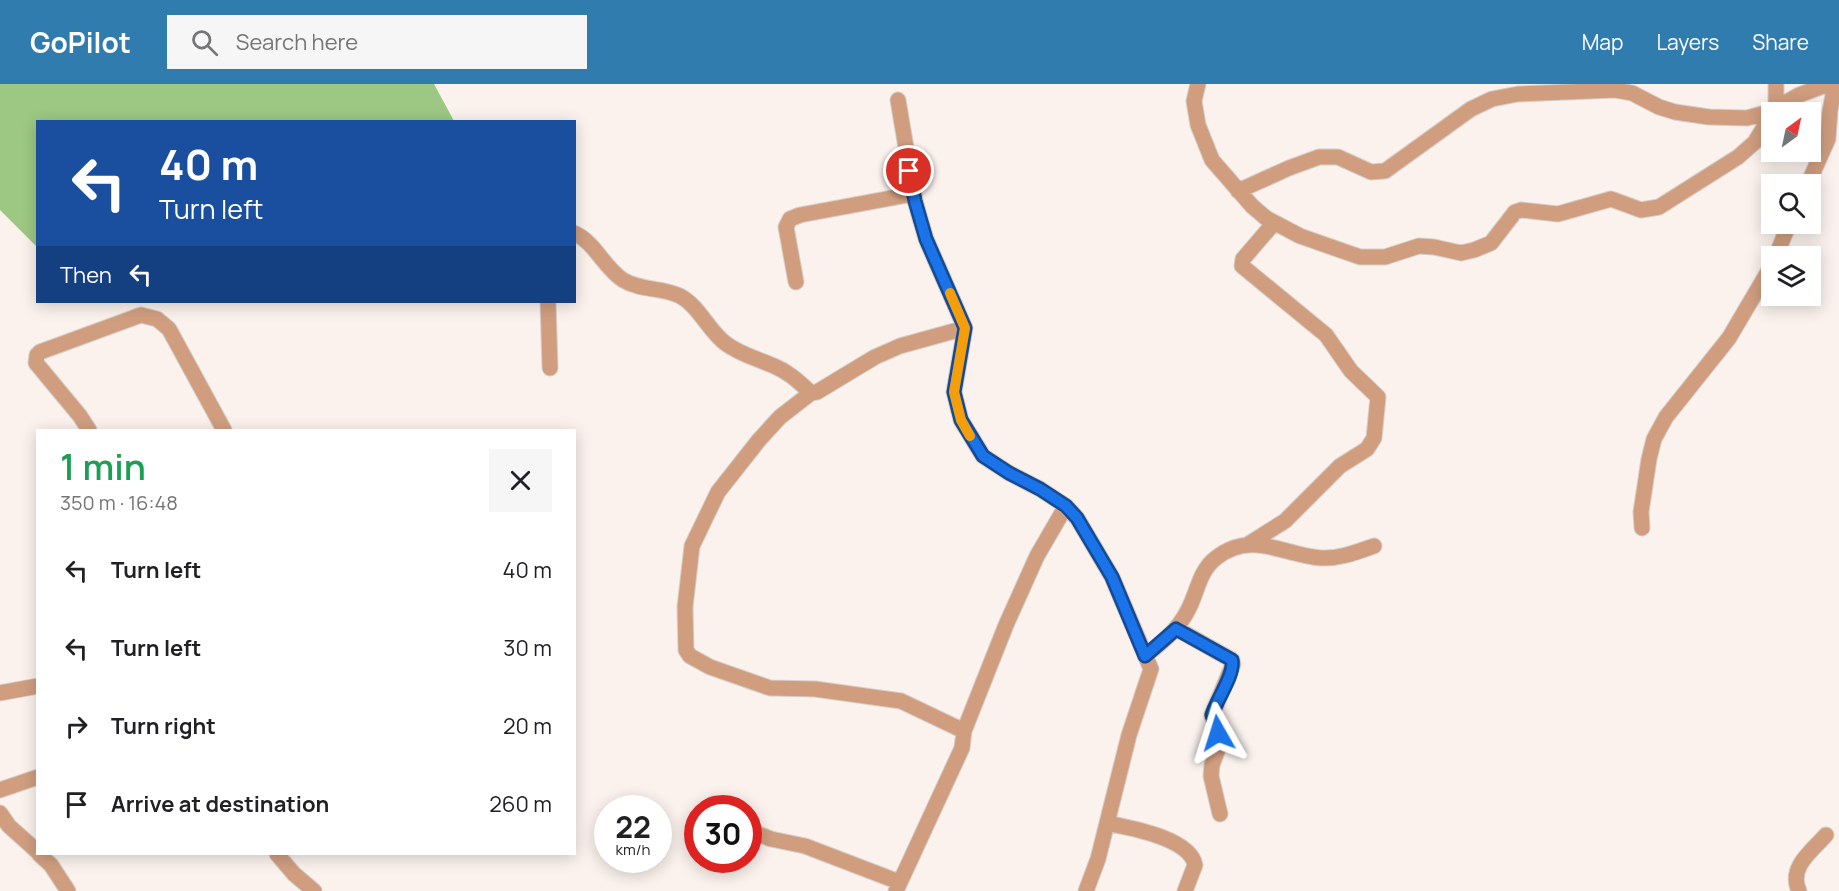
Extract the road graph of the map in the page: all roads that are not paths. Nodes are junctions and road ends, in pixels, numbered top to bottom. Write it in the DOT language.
graph roads {
  1 [pos="1198,84"];
  2 [pos="1776,84"];
  3 [pos="1829,84"];
  4 [pos="1835,84"];
  5 [pos="898,100"];
  6 [pos="1773,102"];
  7 [pos="1786,102"];
  8 [pos="1761,114"];
  9 [pos="1761,132"];
  10 [pos="1812,174"];
  11 [pos="1238,191"];
  12 [pos="913,194"];
  13 [pos="1274,223"];
  14 [pos="576,233"];
  15 [pos="796,282"];
  16 [pos="1761,284"];
  17 [pos="548,303"];
  18 [pos="965,328"];
  19 [pos="550,368"];
  20 [pos="812,393"];
  21 [pos="89,429"];
  22 [pos="223,429"];
  23 [pos="1066,506"];
  24 [pos="1642,528"];
  25 [pos="1247,545"];
  26 [pos="1374,546"];
  27 [pos="1176,629"];
  28 [pos="1145,656"];
  29 [pos="36,686"];
  30 [pos="0,693"];
  31 [pos="964,731"];
  32 [pos="36,778"];
  33 [pos="0,790"];
  34 [pos="0,813"];
  35 [pos="1220,814"];
  36 [pos="1107,823"];
  37 [pos="762,835"];
  38 [pos="1826,835"];
  39 [pos="36,851"];
  40 [pos="40,855"];
  41 [pos="278,855"];
  42 [pos="897,886"];
  43 [pos="68,891"];
  44 [pos="314,891"];
  45 [pos="1086,891"];
  46 [pos="1185,891"];
  47 [pos="1799,891"];
  1 -- 11 [label="street"];
  2 -- 6 [label="street"];
  3 -- 7 [label="street"];
  4 -- 10 [label="street"];
  5 -- 12 [label="street"];
  8 -- 11 [label="street"];
  9 -- 13 [label="street"];
  11 -- 13 [label="street"];
  12 -- 15 [label="street"];
  12 -- 18 [label="street"];
  13 -- 25 [label="street"];
  14 -- 20 [label="street"];
  16 -- 24 [label="street"];
  17 -- 19 [label="street"];
  18 -- 20 [label="street"];
  18 -- 23 [label="street"];
  20 -- 31 [label="street"];
  21 -- 22 [label="street"];
  23 -- 28 [label="street"];
  23 -- 31 [label="street"];
  25 -- 26 [label="street"];
  25 -- 27 [label="street"];
  27 -- 28 [label="street"];
  27 -- 35 [label="street"];
  28 -- 36 [label="street"];
  29 -- 30 [label="street"];
  31 -- 42 [label="street"];
  32 -- 33 [label="street"];
  34 -- 39 [label="street"];
  36 -- 45 [label="street"];
  36 -- 46 [label="street"];
  37 -- 42 [label="street"];
  38 -- 47 [label="street"];
  40 -- 43 [label="street"];
  41 -- 44 [label="street"];
}
